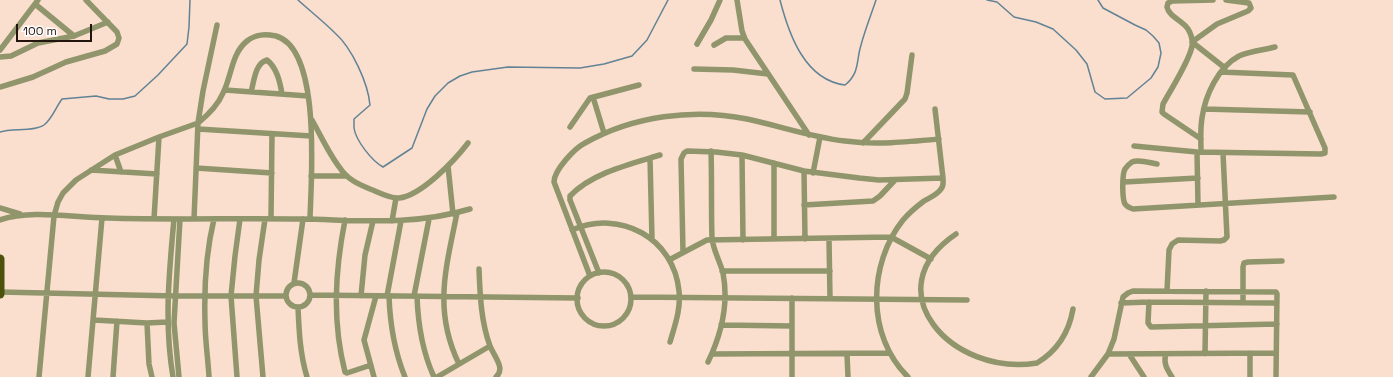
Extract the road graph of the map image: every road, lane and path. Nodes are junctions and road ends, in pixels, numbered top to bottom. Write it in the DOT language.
graph roads {
  1 [pos="86,0"];
  2 [pos="720,0"];
  3 [pos="737,0"];
  4 [pos="1213,0"];
  5 [pos="1226,0"];
  6 [pos="36,2"];
  7 [pos="108,22"];
  8 [pos="217,25"];
  9 [pos="74,36"];
  10 [pos="744,38"];
  11 [pos="1192,42"];
  12 [pos="697,44"];
  13 [pos="714,45"];
  14 [pos="1275,47"];
  15 [pos="0,50"];
  16 [pos="912,54"];
  17 [pos="0,57"];
  18 [pos="694,69"];
  19 [pos="1223,70"];
  20 [pos="768,74"];
  21 [pos="639,85"];
  22 [pos="0,88"];
  23 [pos="224,90"];
  24 [pos="251,92"];
  25 [pos="282,94"];
  26 [pos="308,96"];
  27 [pos="593,97"];
  28 [pos="935,109"];
  29 [pos="1204,109"];
  30 [pos="1310,112"];
  31 [pos="311,118"];
  32 [pos="198,126"];
  33 [pos="570,127"];
  34 [pos="604,133"];
  35 [pos="272,134"];
  36 [pos="809,134"];
  37 [pos="311,136"];
  38 [pos="159,137"];
  39 [pos="820,137"];
  40 [pos="938,139"];
  41 [pos="1201,139"];
  42 [pos="863,143"];
  43 [pos="468,144"];
  44 [pos="1134,146"];
  45 [pos="711,151"];
  46 [pos="1199,152"];
  47 [pos="1223,153"];
  48 [pos="115,155"];
  49 [pos="660,155"];
  50 [pos="742,155"];
  51 [pos="650,158"];
  52 [pos="774,163"];
  53 [pos="1157,164"];
  54 [pos="448,166"];
  55 [pos="196,168"];
  56 [pos="91,170"];
  57 [pos="804,171"];
  58 [pos="121,172"];
  59 [pos="272,173"];
  60 [pos="813,173"];
  61 [pos="157,174"];
  62 [pos="312,176"];
  63 [pos="347,176"];
  64 [pos="943,178"];
  65 [pos="1198,178"];
  66 [pos="895,180"];
  67 [pos="1124,182"];
  68 [pos="1334,197"];
  69 [pos="396,198"];
  70 [pos="804,204"];
  71 [pos="1226,204"];
  72 [pos="1198,205"];
  73 [pos="0,208"];
  74 [pos="470,209"];
  75 [pos="455,213"];
  76 [pos="22,215"];
  77 [pos="54,216"];
  78 [pos="102,218"];
  79 [pos="154,219"];
  80 [pos="174,219"];
  81 [pos="180,219"];
  82 [pos="194,219"];
  83 [pos="214,219"];
  84 [pos="240,219"];
  85 [pos="268,219"];
  86 [pos="306,219"];
  87 [pos="429,219"];
  88 [pos="0,220"];
  89 [pos="345,220"];
  90 [pos="373,221"];
  91 [pos="392,221"];
  92 [pos="401,221"];
  93 [pos="580,226"];
  94 [pos="572,230"];
  95 [pos="956,234"];
  96 [pos="891,237"];
  97 [pos="652,239"];
  98 [pos="804,239"];
  99 [pos="829,239"];
  100 [pos="713,240"];
  101 [pos="743,240"];
  102 [pos="774,240"];
  103 [pos="683,252"];
  104 [pos="0,259"];
  105 [pos="931,259"];
  106 [pos="670,260"];
  107 [pos="1282,261"];
  108 [pos="479,269"];
  109 [pos="722,271"];
  110 [pos="830,271"];
  111 [pos="599,273"];
  112 [pos="590,276"];
  113 [pos="294,284"];
  114 [pos="1156,291"];
  115 [pos="1167,291"];
  116 [pos="1206,291"];
  117 [pos="1243,291"];
  118 [pos="0,293"];
  119 [pos="46,294"];
  120 [pos="96,294"];
  121 [pos="310,295"];
  122 [pos="336,295"];
  123 [pos="167,296"];
  124 [pos="175,296"];
  125 [pos="205,296"];
  126 [pos="231,296"];
  127 [pos="256,296"];
  128 [pos="286,296"];
  129 [pos="361,296"];
  130 [pos="376,296"];
  131 [pos="388,296"];
  132 [pos="416,296"];
  133 [pos="443,296"];
  134 [pos="480,296"];
  135 [pos="631,297"];
  136 [pos="679,297"];
  137 [pos="725,297"];
  138 [pos="578,298"];
  139 [pos="792,298"];
  140 [pos="830,298"];
  141 [pos="876,299"];
  142 [pos="921,299"];
  143 [pos="967,300"];
  144 [pos="1149,302"];
  145 [pos="1156,302"];
  146 [pos="1206,302"];
  147 [pos="1243,302"];
  148 [pos="1121,303"];
  149 [pos="1277,303"];
  150 [pos="298,307"];
  151 [pos="1073,309"];
  152 [pos="94,320"];
  153 [pos="117,321"];
  154 [pos="925,321"];
  155 [pos="167,322"];
  156 [pos="147,323"];
  157 [pos="1277,324"];
  158 [pos="721,325"];
  159 [pos="792,326"];
  160 [pos="1205,326"];
  161 [pos="670,342"];
  162 [pos="490,346"];
  163 [pos="890,353"];
  164 [pos="1250,353"];
  165 [pos="1276,353"];
  166 [pos="712,354"];
  167 [pos="792,354"];
  168 [pos="847,354"];
  169 [pos="1108,354"];
  170 [pos="1129,354"];
  171 [pos="1166,354"];
  172 [pos="1205,354"];
  173 [pos="708,362"];
  174 [pos="459,364"];
  175 [pos="371,365"];
  176 [pos="1023,370"];
  177 [pos="39,377"];
  178 [pos="88,377"];
  179 [pos="113,377"];
  180 [pos="152,377"];
  181 [pos="173,377"];
  182 [pos="179,377"];
  183 [pos="209,377"];
  184 [pos="237,377"];
  185 [pos="263,377"];
  186 [pos="307,377"];
  187 [pos="374,377"];
  188 [pos="405,377"];
  189 [pos="434,377"];
  190 [pos="437,377"];
  191 [pos="496,377"];
  192 [pos="792,377"];
  193 [pos="848,377"];
  194 [pos="908,377"];
  195 [pos="1091,377"];
  196 [pos="1144,377"];
  197 [pos="1172,377"];
  198 [pos="1250,377"];
  199 [pos="1276,377"];
  1 -- 7 [label="street"];
  2 -- 12 [label="street"];
  3 -- 10 [label="street"];
  4 -- 11 [label="street"];
  5 -- 11 [label="street"];
  6 -- 9 [label="street"];
  6 -- 15 [label="street"];
  7 -- 9 [label="street"];
  7 -- 22 [label="street"];
  8 -- 32 [label="street"];
  9 -- 17 [label="street"];
  10 -- 13 [label="street"];
  10 -- 20 [label="street"];
  11 -- 19 [label="street"];
  11 -- 41 [label="street"];
  14 -- 19 [label="street"];
  16 -- 42 [label="street"];
  18 -- 20 [label="street"];
  19 -- 29 [label="street"];
  19 -- 30 [label="street"];
  20 -- 36 [label="street"];
  21 -- 27 [label="street"];
  23 -- 24 [label="street"];
  23 -- 26 [label="street"];
  23 -- 32 [label="street"];
  24 -- 25 [label="street"];
  24 -- 25 [label="street"];
  25 -- 26 [label="street"];
  26 -- 31 [label="street"];
  27 -- 33 [label="street"];
  27 -- 34 [label="street"];
  28 -- 40 [label="street"];
  29 -- 30 [label="street"];
  29 -- 41 [label="street"];
  30 -- 47 [label="street"];
  31 -- 37 [label="street"];
  31 -- 63 [label="street"];
  32 -- 35 [label="street"];
  32 -- 38 [label="street"];
  32 -- 55 [label="street"];
  34 -- 36 [label="street"];
  34 -- 94 [label="street"];
  35 -- 37 [label="street"];
  35 -- 59 [label="street"];
  36 -- 39 [label="street"];
  37 -- 62 [label="street"];
  38 -- 48 [label="street"];
  38 -- 61 [label="street"];
  39 -- 42 [label="street"];
  39 -- 60 [label="street"];
  40 -- 42 [label="street"];
  40 -- 64 [label="street"];
  41 -- 46 [label="street"];
  43 -- 54 [label="street"];
  44 -- 46 [label="street"];
  45 -- 50 [label="street"];
  45 -- 100 [label="street"];
  45 -- 103 [label="street"];
  46 -- 47 [label="street"];
  46 -- 65 [label="street"];
  47 -- 71 [label="street"];
  48 -- 56 [label="street"];
  48 -- 58 [label="street"];
  49 -- 51 [label="street"];
  50 -- 52 [label="street"];
  50 -- 101 [label="street"];
  51 -- 93 [label="street"];
  51 -- 97 [label="street"];
  52 -- 57 [label="street"];
  52 -- 102 [label="street"];
  53 -- 67 [label="street"];
  54 -- 69 [label="street"];
  54 -- 75 [label="street"];
  55 -- 59 [label="street"];
  55 -- 82 [label="street"];
  56 -- 58 [label="street"];
  56 -- 77 [label="street"];
  57 -- 60 [label="street"];
  57 -- 70 [label="street"];
  58 -- 61 [label="street"];
  59 -- 85 [label="street"];
  60 -- 66 [label="street"];
  61 -- 79 [label="street"];
  62 -- 63 [label="street"];
  62 -- 86 [label="street"];
  63 -- 69 [label="street"];
  64 -- 66 [label="street"];
  64 -- 96 [label="street"];
  65 -- 67 [label="street"];
  65 -- 72 [label="street"];
  66 -- 70 [label="street"];
  67 -- 72 [label="street"];
  68 -- 71 [label="street"];
  69 -- 91 [label="street"];
  70 -- 98 [label="street"];
  71 -- 72 [label="street"];
  71 -- 115 [label="street"];
  73 -- 76 [label="street"];
  74 -- 75 [label="street"];
  75 -- 87 [label="street"];
  75 -- 133 [label="street"];
  76 -- 77 [label="street"];
  76 -- 88 [label="street"];
  77 -- 78 [label="street"];
  77 -- 119 [label="street"];
  78 -- 79 [label="street"];
  78 -- 120 [label="street"];
  79 -- 80 [label="street"];
  80 -- 81 [label="street"];
  80 -- 123 [label="street"];
  81 -- 82 [label="street"];
  81 -- 124 [label="street"];
  82 -- 83 [label="street"];
  83 -- 84 [label="street"];
  83 -- 125 [label="street"];
  84 -- 85 [label="street"];
  84 -- 126 [label="street"];
  85 -- 86 [label="street"];
  85 -- 127 [label="street"];
  86 -- 89 [label="street"];
  86 -- 113 [label="street"];
  87 -- 92 [label="street"];
  87 -- 132 [label="street"];
  89 -- 90 [label="street"];
  89 -- 122 [label="street"];
  90 -- 91 [label="street"];
  90 -- 129 [label="street"];
  91 -- 92 [label="street"];
  92 -- 131 [label="street"];
  93 -- 94 [label="street"];
  93 -- 97 [label="street"];
  93 -- 111 [label="street"];
  94 -- 112 [label="street"];
  95 -- 105 [label="street"];
  96 -- 99 [label="street"];
  96 -- 105 [label="street"];
  96 -- 141 [label="street"];
  97 -- 106 [label="street"];
  98 -- 99 [label="street"];
  98 -- 102 [label="street"];
  99 -- 110 [label="street"];
  100 -- 101 [label="street"];
  100 -- 103 [label="street"];
  100 -- 109 [label="street"];
  101 -- 102 [label="street"];
  103 -- 106 [label="street"];
  104 -- 118 [label="main road"];
  105 -- 142 [label="street"];
  106 -- 136 [label="street"];
  107 -- 117 [label="street"];
  108 -- 134 [label="street"];
  109 -- 110 [label="street"];
  109 -- 137 [label="street"];
  110 -- 140 [label="street"];
  111 -- 112 [label="street"];
  111 -- 135 [label="street"];
  112 -- 138 [label="street"];
  113 -- 121 [label="street"];
  113 -- 128 [label="street"];
  114 -- 115 [label="street"];
  114 -- 145 [label="street"];
  114 -- 148 [label="street"];
  115 -- 116 [label="street"];
  116 -- 117 [label="street"];
  116 -- 146 [label="street"];
  117 -- 147 [label="street"];
  117 -- 149 [label="street"];
  118 -- 119 [label="street"];
  119 -- 120 [label="street"];
  119 -- 177 [label="street"];
  120 -- 123 [label="street"];
  120 -- 152 [label="street"];
  121 -- 122 [label="street"];
  121 -- 150 [label="street"];
  122 -- 129 [label="street"];
  122 -- 175 [label="street"];
  123 -- 124 [label="street"];
  123 -- 155 [label="street"];
  124 -- 125 [label="street"];
  124 -- 182 [label="street"];
  125 -- 126 [label="street"];
  125 -- 183 [label="street"];
  126 -- 127 [label="street"];
  126 -- 184 [label="street"];
  127 -- 128 [label="street"];
  127 -- 185 [label="street"];
  128 -- 150 [label="street"];
  129 -- 130 [label="street"];
  130 -- 131 [label="street"];
  130 -- 175 [label="street"];
  131 -- 132 [label="street"];
  131 -- 188 [label="street"];
  132 -- 133 [label="street"];
  132 -- 189 [label="street"];
  133 -- 134 [label="street"];
  133 -- 174 [label="street"];
  134 -- 138 [label="street"];
  134 -- 162 [label="street"];
  135 -- 136 [label="street"];
  135 -- 138 [label="street"];
  136 -- 137 [label="street"];
  136 -- 161 [label="street"];
  137 -- 139 [label="street"];
  137 -- 158 [label="street"];
  139 -- 140 [label="street"];
  139 -- 159 [label="street"];
  140 -- 141 [label="street"];
  141 -- 142 [label="street"];
  141 -- 163 [label="street"];
  142 -- 143 [label="street"];
  142 -- 154 [label="street"];
  144 -- 145 [label="street"];
  144 -- 148 [label="street"];
  144 -- 160 [label="street"];
  145 -- 146 [label="street"];
  146 -- 147 [label="street"];
  146 -- 160 [label="street"];
  147 -- 149 [label="street"];
  148 -- 169 [label="street"];
  149 -- 157 [label="street"];
  150 -- 186 [label="street"];
  151 -- 176 [label="street"];
  152 -- 153 [label="street"];
  152 -- 178 [label="street"];
  153 -- 156 [label="street"];
  153 -- 179 [label="street"];
  155 -- 156 [label="street"];
  155 -- 181 [label="street"];
  156 -- 180 [label="street"];
  157 -- 160 [label="street"];
  157 -- 165 [label="street"];
  158 -- 159 [label="street"];
  158 -- 166 [label="street"];
  159 -- 167 [label="street"];
  160 -- 172 [label="street"];
  162 -- 174 [label="street"];
  162 -- 191 [label="street"];
  163 -- 168 [label="street"];
  163 -- 194 [label="street"];
  164 -- 165 [label="street"];
  164 -- 172 [label="street"];
  164 -- 198 [label="street"];
  165 -- 199 [label="street"];
  166 -- 167 [label="street"];
  166 -- 173 [label="street"];
  167 -- 168 [label="street"];
  167 -- 192 [label="street"];
  168 -- 193 [label="street"];
  169 -- 170 [label="street"];
  169 -- 195 [label="street"];
  170 -- 171 [label="street"];
  170 -- 196 [label="street"];
  171 -- 172 [label="street"];
  171 -- 197 [label="street"];
  174 -- 190 [label="street"];
  175 -- 187 [label="street"];
}
